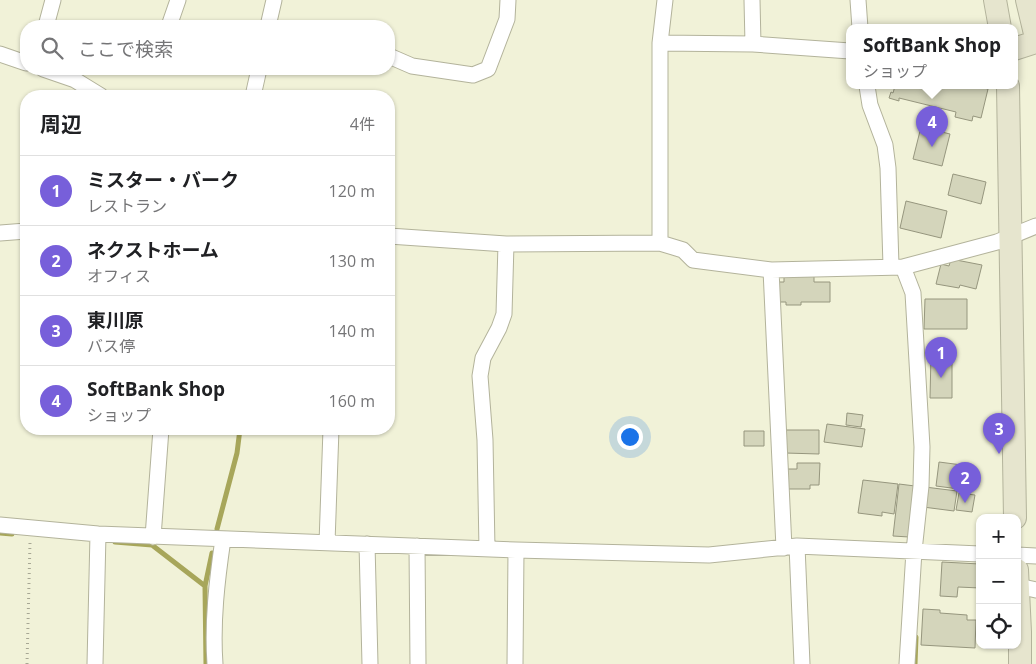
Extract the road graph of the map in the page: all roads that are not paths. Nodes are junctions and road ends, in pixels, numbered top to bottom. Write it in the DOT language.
graph roads {
  1 [pos="53,0"];
  2 [pos="178,0"];
  3 [pos="274,0"];
  4 [pos="508,0"];
  5 [pos="665,0"];
  6 [pos="752,0"];
  7 [pos="858,0"];
  8 [pos="994,0"];
  9 [pos="1027,0"];
  10 [pos="48,20"];
  11 [pos="170,20"];
  12 [pos="269,20"];
  13 [pos="860,24"];
  14 [pos="999,24"];
  15 [pos="1036,40"];
  16 [pos="660,43"];
  17 [pos="753,44"];
  18 [pos="1018,47"];
  19 [pos="846,51"];
  20 [pos="0,54"];
  21 [pos="395,59"];
  22 [pos="20,61"];
  23 [pos="60,75"];
  24 [pos="258,75"];
  25 [pos="867,89"];
  26 [pos="1008,89"];
  27 [pos="91,90"];
  28 [pos="254,90"];
  29 [pos="1036,226"];
  30 [pos="20,231"];
  31 [pos="0,233"];
  32 [pos="395,236"];
  33 [pos="1011,236"];
  34 [pos="660,243"];
  35 [pos="506,244"];
  36 [pos="897,266"];
  37 [pos="771,270"];
  38 [pos="160,435"];
  39 [pos="332,435"];
  40 [pos="1015,514"];
  41 [pos="0,525"];
  42 [pos="152,537"];
  43 [pos="98,539"];
  44 [pos="223,539"];
  45 [pos="327,543"];
  46 [pos="367,544"];
  47 [pos="417,546"];
  48 [pos="790,547"];
  49 [pos="487,548"];
  50 [pos="516,550"];
  51 [pos="914,551"];
  52 [pos="976,554"];
  53 [pos="1021,555"];
  54 [pos="1036,556"];
  55 [pos="1024,582"];
  56 [pos="95,664"];
  57 [pos="215,664"];
  58 [pos="370,664"];
  59 [pos="418,664"];
  60 [pos="516,664"];
  61 [pos="802,664"];
  62 [pos="906,664"];
  63 [pos="1020,664"];
  1 -- 10 [label="street"];
  2 -- 11 [label="street"];
  3 -- 12 [label="street"];
  4 -- 21 [label="street"];
  5 -- 16 [label="street"];
  6 -- 17 [label="street"];
  7 -- 13 [label="street"];
  8 -- 14 [label="street"];
  9 -- 15 [label="street"];
  15 -- 18 [label="street"];
  16 -- 17 [label="street"];
  16 -- 34 [label="street"];
  17 -- 19 [label="street"];
  20 -- 22 [label="street"];
  23 -- 27 [label="street"];
  24 -- 28 [label="street"];
  25 -- 36 [label="street"];
  26 -- 33 [label="street"];
  29 -- 33 [label="street"];
  30 -- 31 [label="street"];
  32 -- 35 [label="street"];
  33 -- 36 [label="street"];
  33 -- 40 [label="street"];
  34 -- 35 [label="street"];
  34 -- 37 [label="street"];
  35 -- 49 [label="street"];
  36 -- 37 [label="street"];
  36 -- 51 [label="street"];
  37 -- 48 [label="street"];
  38 -- 42 [label="street"];
  39 -- 45 [label="street"];
  41 -- 43 [label="street"];
  42 -- 43 [label="street"];
  42 -- 44 [label="street"];
  43 -- 56 [label="street"];
  44 -- 45 [label="street"];
  44 -- 57 [label="street"];
  45 -- 46 [label="street"];
  46 -- 47 [label="street"];
  46 -- 58 [label="street"];
  47 -- 49 [label="street"];
  47 -- 59 [label="street"];
  48 -- 50 [label="street"];
  48 -- 51 [label="street"];
  48 -- 61 [label="street"];
  49 -- 50 [label="street"];
  50 -- 60 [label="street"];
  51 -- 52 [label="street"];
  51 -- 62 [label="street"];
  53 -- 54 [label="street"];
  55 -- 63 [label="street"];
}
